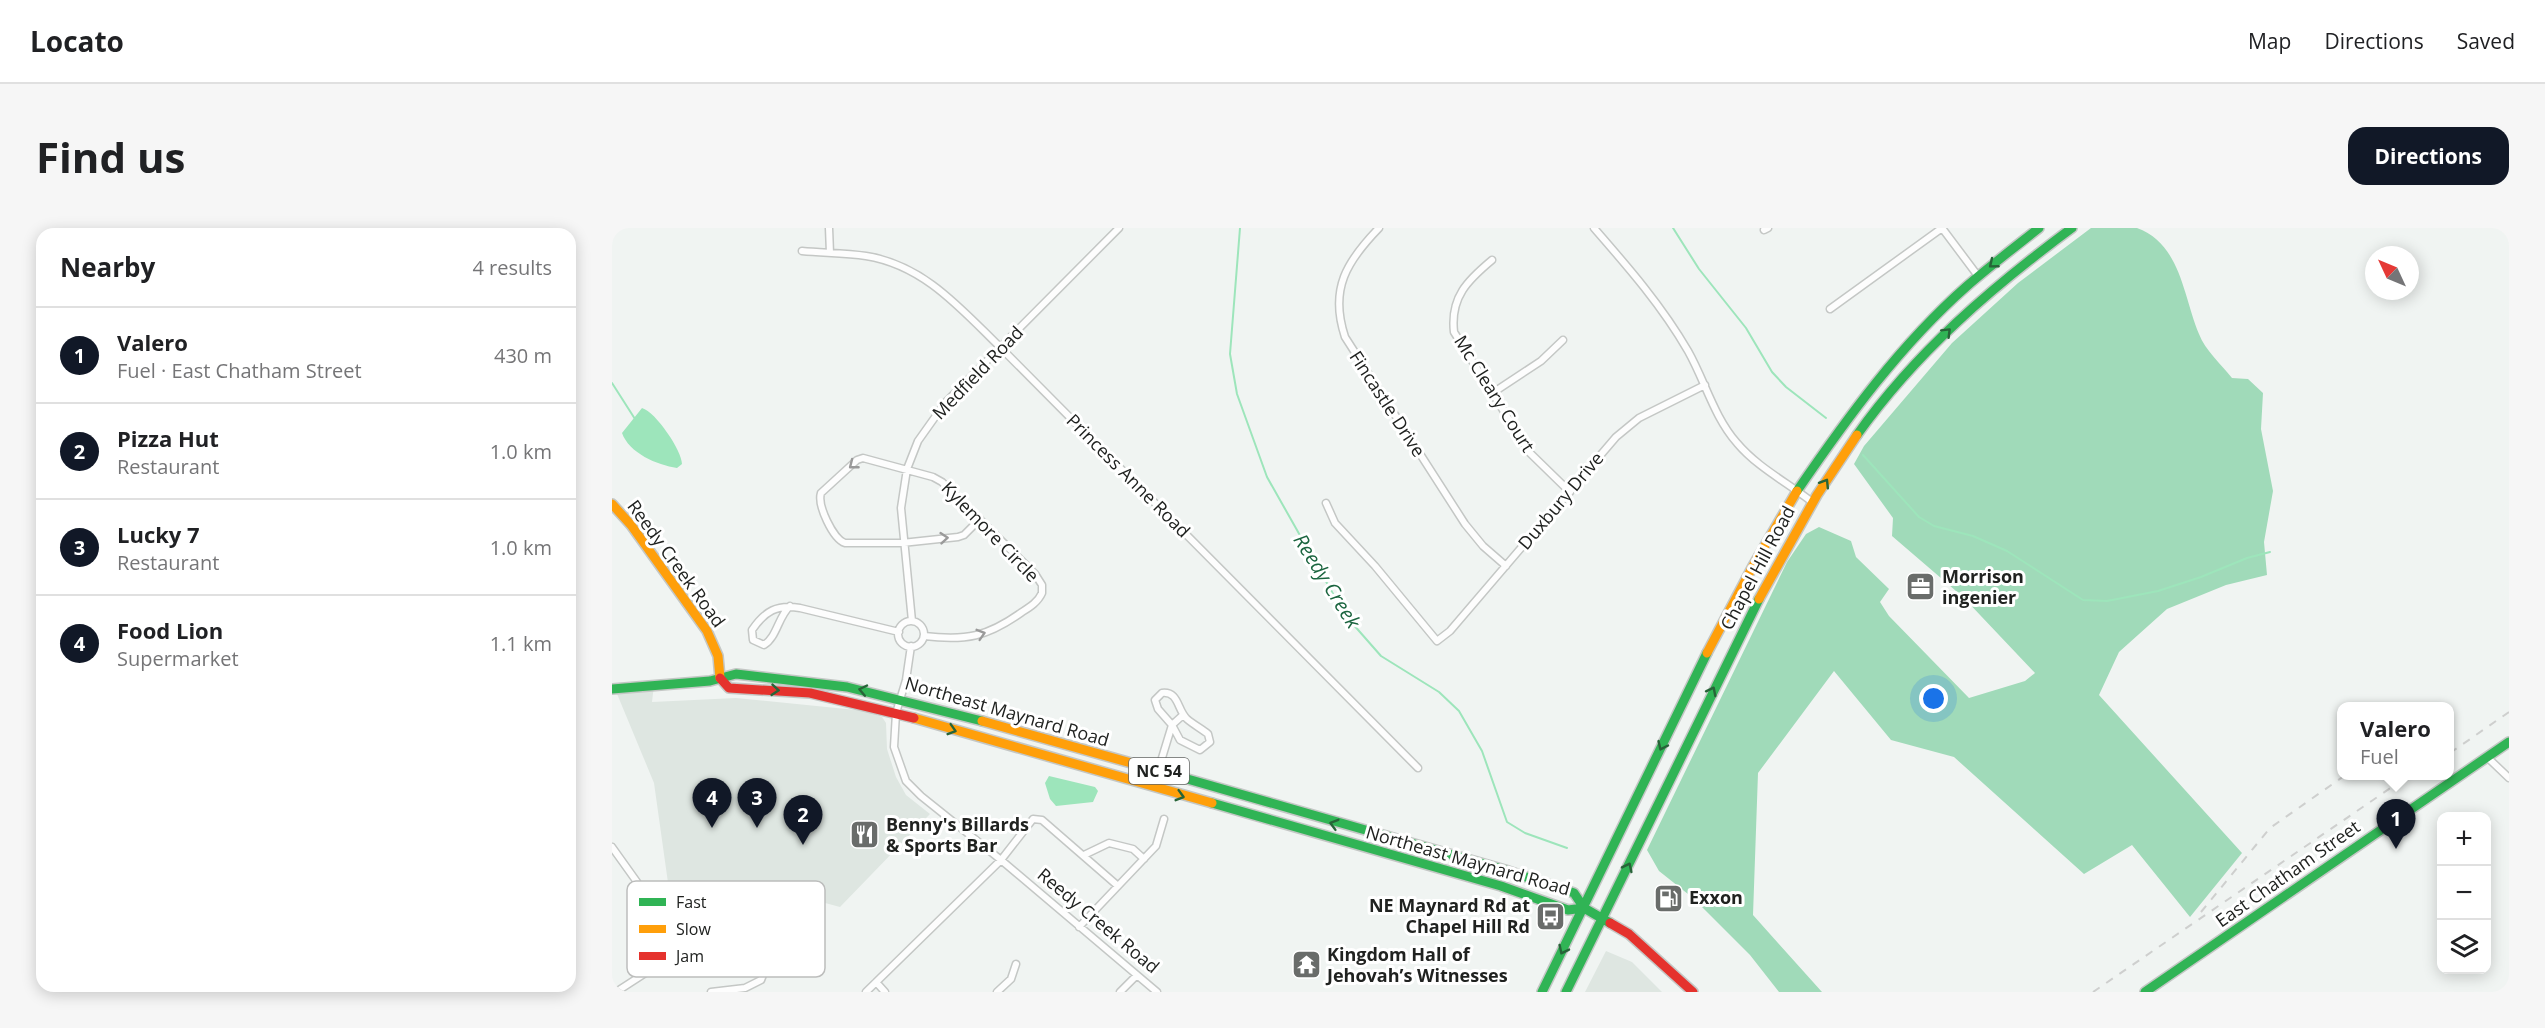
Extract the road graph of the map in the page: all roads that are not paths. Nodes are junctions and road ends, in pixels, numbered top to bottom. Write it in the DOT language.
graph roads {
  1 [pos="829,228"];
  2 [pos="1119,228"];
  3 [pos="1379,228"];
  4 [pos="1594,228"];
  5 [pos="1942,228"];
  6 [pos="2039,228"];
  7 [pos="2065,228"];
  8 [pos="2072,228"];
  9 [pos="2050,244"];
  10 [pos="802,251"];
  11 [pos="830,253"];
  12 [pos="1492,260"];
  13 [pos="1978,276"];
  14 [pos="1830,309"];
  15 [pos="1563,340"];
  16 [pos="1001,348"];
  17 [pos="1705,385"];
  18 [pos="1491,394"];
  19 [pos="907,469"];
  20 [pos="1796,490"];
  21 [pos="1570,492"];
  22 [pos="1812,502"];
  23 [pos="1326,503"];
  24 [pos="612,504"];
  25 [pos="980,519"];
  26 [pos="902,543"];
  27 [pos="1506,566"];
  28 [pos="790,606"];
  29 [pos="912,621"];
  30 [pos="899,632"];
  31 [pos="924,636"];
  32 [pos="911,646"];
  33 [pos="720,678"];
  34 [pos="612,689"];
  35 [pos="901,699"];
  36 [pos="896,713"];
  37 [pos="1184,715"];
  38 [pos="1172,725"];
  39 [pos="2509,742"];
  40 [pos="2487,757"];
  41 [pos="1418,768"];
  42 [pos="1158,771"];
  43 [pos="2509,778"];
  44 [pos="2454,780"];
  45 [pos="2454,780"];
  46 [pos="1164,819"];
  47 [pos="612,847"];
  48 [pos="1084,855"];
  49 [pos="1144,859"];
  50 [pos="1001,860"];
  51 [pos="636,881"];
  52 [pos="1118,886"];
  53 [pos="1584,908"];
  54 [pos="1601,919"];
  55 [pos="1079,927"];
  56 [pos="1016,964"];
  57 [pos="1137,975"];
  58 [pos="639,977"];
  59 [pos="762,977"];
  60 [pos="876,982"];
  61 [pos="616,992"];
  62 [pos="711,992"];
  63 [pos="866,992"];
  64 [pos="885,992"];
  65 [pos="997,992"];
  66 [pos="1120,992"];
  67 [pos="1157,992"];
  68 [pos="1542,992"];
  69 [pos="1566,992"];
  70 [pos="1693,992"];
  71 [pos="2145,992"];
  1 -- 11 [label="street"];
  2 -- 16 [label="street, Medfield Road"];
  3 -- 27 [label="street, Fincastle Drive"];
  4 -- 17 [label="street"];
  5 -- 13 [label="street"];
  5 -- 14 [label="street"];
  6 -- 13 [label="main road, Chapel Hill Road, one-way"];
  7 -- 9 [label="main road"];
  8 -- 9 [label="main road, Chapel Hill Road"];
  22 -- 9 [label="main road, Chapel Hill Road, one-way"];
  10 -- 11 [label="street, Princess Anne Road"];
  11 -- 16 [label="street, Princess Anne Road"];
  12 -- 18 [label="street, Mc Cleary Court"];
  13 -- 20 [label="main road, Chapel Hill Road"];
  15 -- 18 [label="street"];
  16 -- 19 [label="street, Medfield Road"];
  16 -- 41 [label="street, Princess Anne Road"];
  17 -- 20 [label="street"];
  17 -- 21 [label="street, Duxbury Drive"];
  18 -- 21 [label="street, Mc Cleary Court"];
  19 -- 25 [label="street, Kylemore Circle"];
  19 -- 26 [label="street, Medfield Road"];
  19 -- 26 [label="street, Kylemore Circle, one-way"];
  20 -- 22 [label="street"];
  20 -- 53 [label="main road, Chapel Hill Road, one-way"];
  21 -- 27 [label="street, Duxbury Drive"];
  54 -- 22 [label="main road, Chapel Hill Road, one-way"];
  23 -- 27 [label="street, Duxbury Drive"];
  24 -- 33 [label="main road, Reedy Creek Road"];
  26 -- 25 [label="street, one-way"];
  31 -- 25 [label="street, Kylemore Circle, one-way"];
  26 -- 29 [label="street, Medfield Road"];
  28 -- 28 [label="street"];
  28 -- 30 [label="street"];
  29 -- 30 [label="street"];
  29 -- 31 [label="street"];
  30 -- 32 [label="street"];
  31 -- 32 [label="street"];
  32 -- 35 [label="street"];
  33 -- 34 [label="main road, Northeast Maynard Road / NC 54"];
  35 -- 33 [label="main road, Northeast Maynard Road / NC 54, one-way"];
  33 -- 36 [label="main road, Northeast Maynard Road / NC 54, one-way"];
  35 -- 36 [label="street"];
  35 -- 42 [label="main road, Northeast Maynard Road / NC 54"];
  36 -- 50 [label="street, Reedy Creek Road"];
  36 -- 53 [label="main road, Northeast Maynard Road / NC 54, one-way"];
  37 -- 38 [label="street"];
  37 -- 38 [label="street"];
  37 -- 38 [label="street"];
  38 -- 42 [label="street"];
  39 -- 40 [label="main road, East Chatham Street"];
  40 -- 43 [label="street"];
  40 -- 44 [label="main road, East Chatham Street"];
  53 -- 42 [label="main road, Northeast Maynard Road / NC 54, one-way"];
  45 -- 71 [label="main road, East Chatham Street"];
  46 -- 49 [label="street"];
  47 -- 51 [label="street"];
  48 -- 49 [label="street"];
  48 -- 50 [label="street"];
  48 -- 52 [label="street"];
  49 -- 52 [label="street"];
  50 -- 55 [label="street, Reedy Creek Road"];
  50 -- 60 [label="street"];
  52 -- 55 [label="street"];
  53 -- 54 [label="main road, Northeast Maynard Road / NC 54"];
  53 -- 68 [label="main road, Chapel Hill Road, one-way"];
  54 -- 69 [label="main road, Chapel Hill Road"];
  54 -- 70 [label="main road, Northeast Maynard Road"];
  55 -- 57 [label="street, Reedy Creek Road"];
  56 -- 65 [label="street"];
  57 -- 66 [label="street"];
  57 -- 67 [label="street, Reedy Creek Road"];
  58 -- 61 [label="street"];
  59 -- 62 [label="street"];
  60 -- 63 [label="street"];
  60 -- 64 [label="street"];
}
